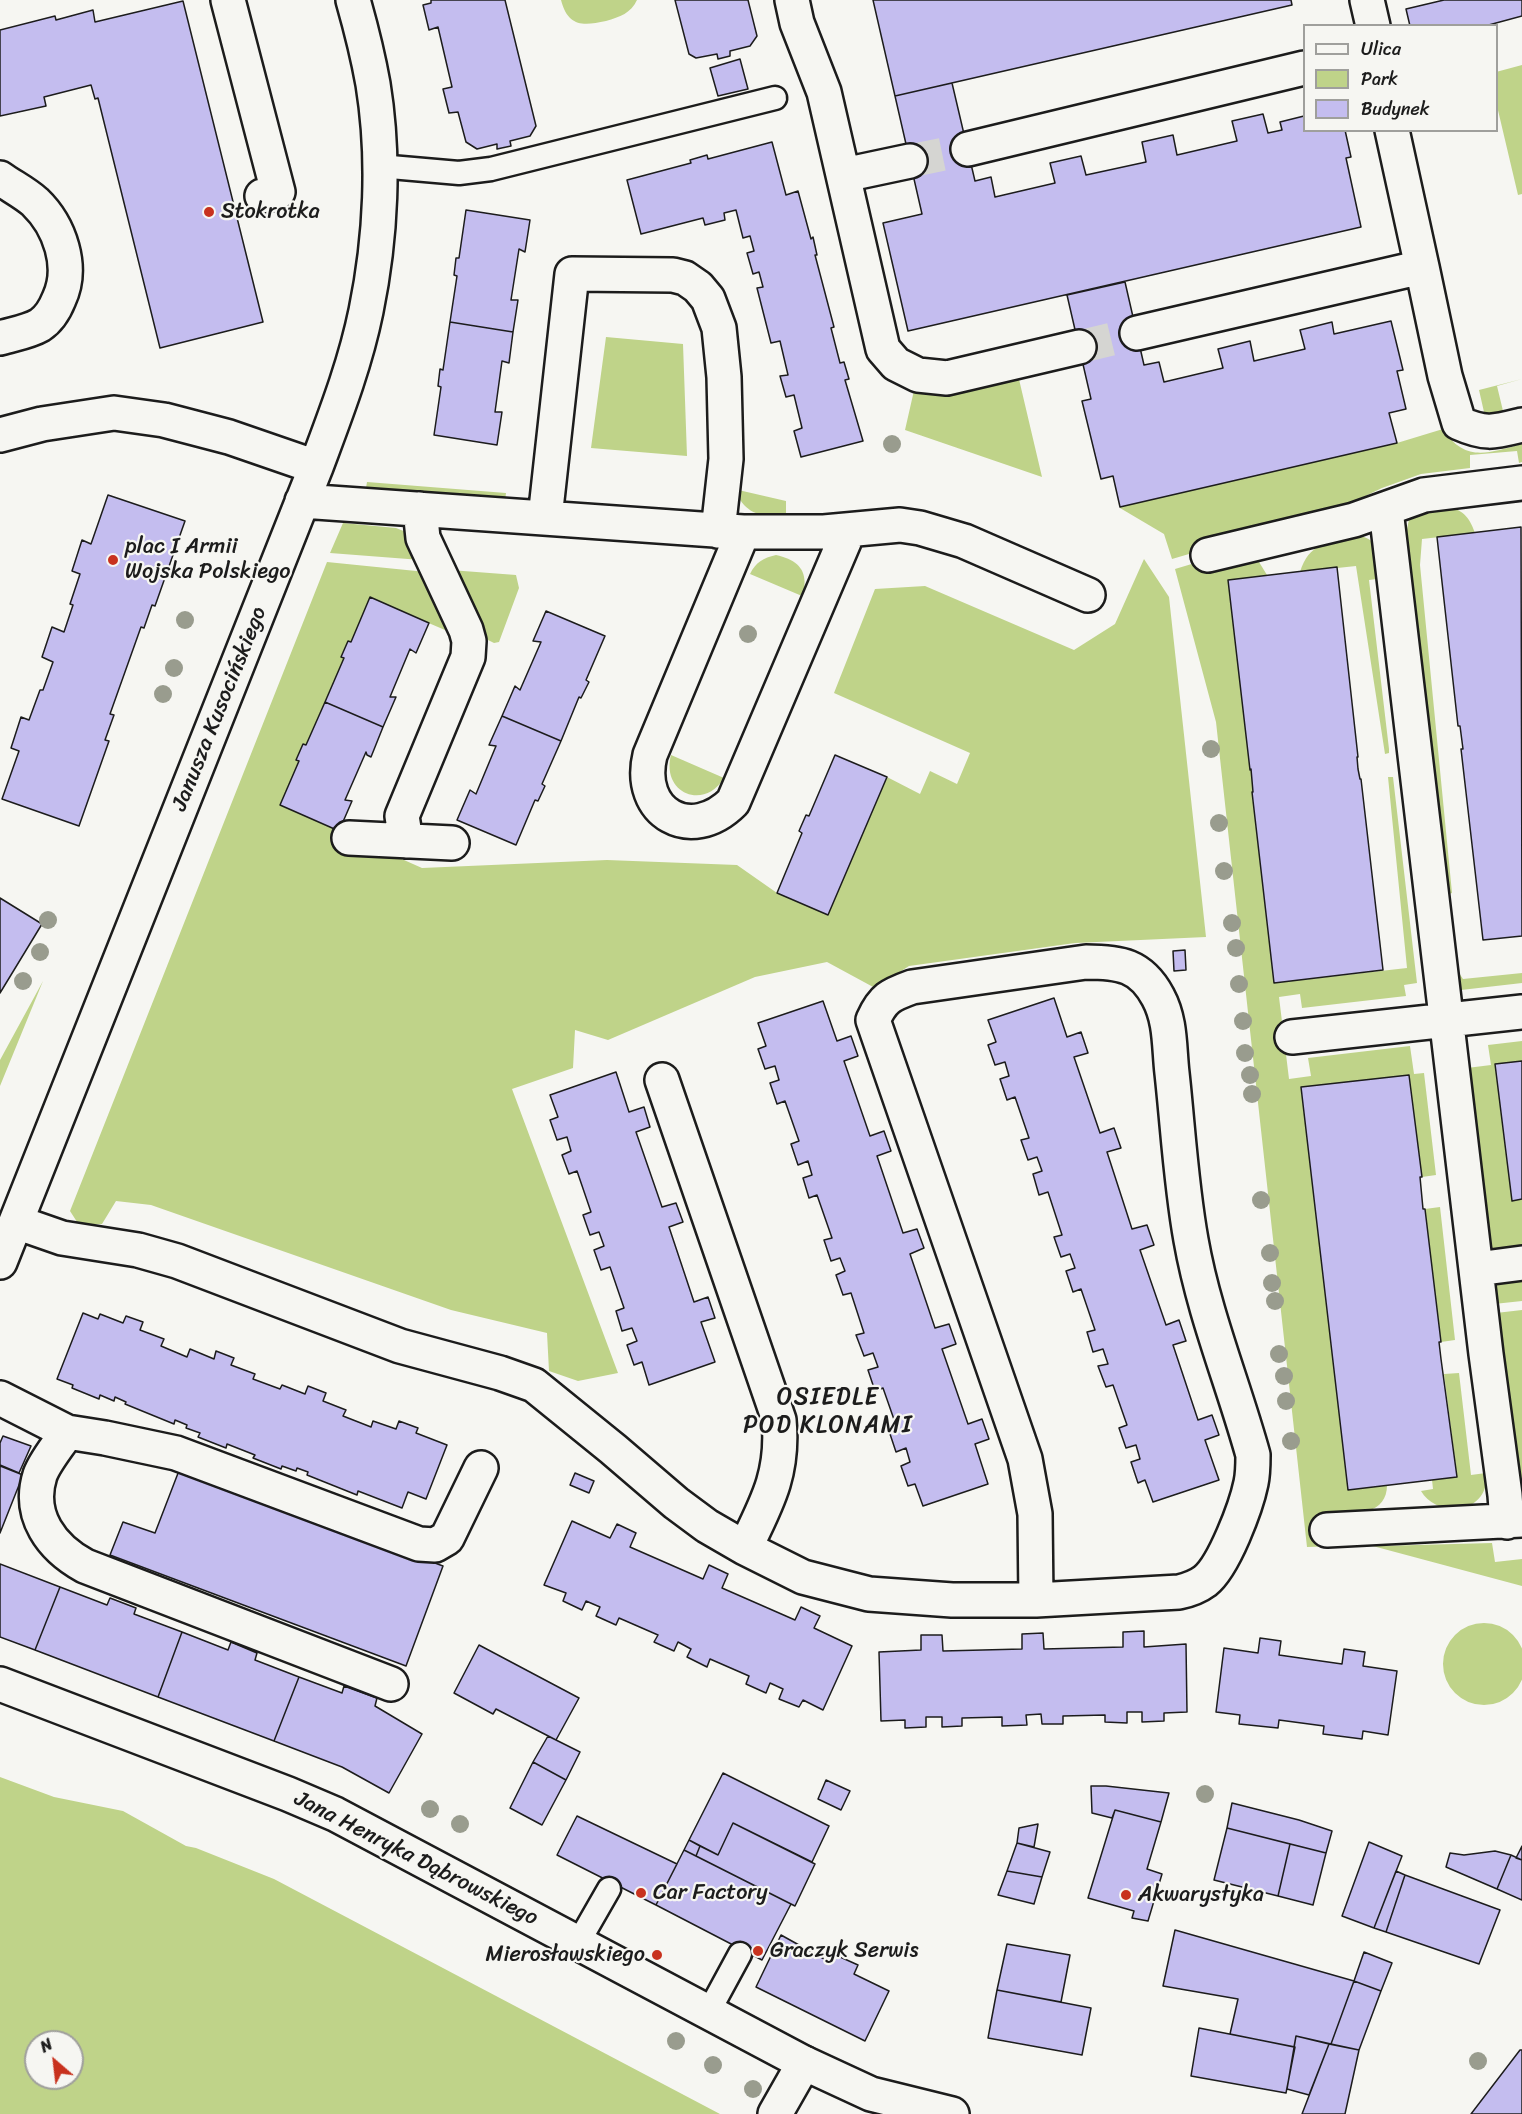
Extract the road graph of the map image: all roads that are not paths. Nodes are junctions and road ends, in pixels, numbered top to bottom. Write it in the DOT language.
graph roads {
  1 [pos="228,0"];
  2 [pos="353,0"];
  3 [pos="792,0"];
  4 [pos="1368,0"];
  5 [pos="1373,24"];
  6 [pos="1303,68"];
  7 [pos="774,98"];
  8 [pos="1392,132"];
  9 [pos="968,148"];
  10 [pos="910,161"];
  11 [pos="379,166"];
  12 [pos="844,175"];
  13 [pos="0,178"];
  14 [pos="262,196"];
  15 [pos="1422,267"];
  16 [pos="1137,333"];
  17 [pos="0,338"];
  18 [pos="1079,347"];
  19 [pos="1522,424"];
  20 [pos="0,435"];
  21 [pos="316,467"];
  22 [pos="1522,483"];
  23 [pos="302,501"];
  24 [pos="420,509"];
  25 [pos="1386,510"];
  26 [pos="545,518"];
  27 [pos="849,530"];
  28 [pos="731,532"];
  29 [pos="1208,555"];
  30 [pos="1088,595"];
  31 [pos="349,838"];
  32 [pos="406,841"];
  33 [pos="452,843"];
  34 [pos="1522,1012"];
  35 [pos="1448,1022"];
  36 [pos="1292,1037"];
  37 [pos="662,1080"];
  38 [pos="16,1222"];
  39 [pos="0,1262"];
  40 [pos="1522,1263"];
  41 [pos="1477,1269"];
  42 [pos="0,1398"];
  43 [pos="67,1432"];
  44 [pos="481,1468"];
  45 [pos="1514,1521"];
  46 [pos="1327,1530"];
  47 [pos="745,1548"];
  48 [pos="1036,1600"];
  49 [pos="0,1684"];
  50 [pos="391,1684"];
  51 [pos="609,1889"];
  52 [pos="578,1943"];
  53 [pos="740,1954"];
  54 [pos="708,2013"];
  55 [pos="804,2063"];
  56 [pos="775,2114"];
  57 [pos="952,2114"];
  1 -- 14 [label="street"];
  2 -- 11 [label="street, Janusza Kusocińskiego"];
  3 -- 12 [label="street"];
  4 -- 5 [label="street"];
  6 -- 9 [label="street"];
  7 -- 11 [label="lane"];
  8 -- 15 [label="street"];
  10 -- 12 [label="street"];
  11 -- 21 [label="street, Janusza Kusocińskiego"];
  12 -- 18 [label="street"];
  13 -- 17 [label="street"];
  15 -- 16 [label="street"];
  15 -- 19 [label="street"];
  20 -- 21 [label="street"];
  21 -- 23 [label="street, Janusza Kusocińskiego"];
  22 -- 25 [label="street"];
  23 -- 24 [label="street"];
  23 -- 38 [label="street, Janusza Kusocińskiego"];
  24 -- 26 [label="street"];
  24 -- 32 [label="street"];
  25 -- 29 [label="street"];
  25 -- 35 [label="street"];
  26 -- 28 [label="street"];
  26 -- 28 [label="street"];
  27 -- 28 [label="street"];
  27 -- 28 [label="street"];
  27 -- 30 [label="street"];
  31 -- 32 [label="street"];
  32 -- 33 [label="street"];
  34 -- 35 [label="street"];
  35 -- 36 [label="street"];
  35 -- 41 [label="street"];
  37 -- 47 [label="street"];
  38 -- 39 [label="street, Janusza Kusocińskiego"];
  38 -- 47 [label="street"];
  40 -- 41 [label="street"];
  41 -- 45 [label="street"];
  42 -- 43 [label="street"];
  43 -- 44 [label="street"];
  43 -- 50 [label="street"];
  45 -- 46 [label="street"];
  47 -- 48 [label="street"];
  48 -- 48 [label="street"];
  49 -- 52 [label="street, Jana Henryka Dąbrowskiego"];
  51 -- 52 [label="lane"];
  52 -- 54 [label="street, Jana Henryka Dąbrowskiego"];
  53 -- 54 [label="lane"];
  54 -- 55 [label="street, Jana Henryka Dąbrowskiego"];
  55 -- 56 [label="street"];
  55 -- 57 [label="street, Jana Henryka Dąbrowskiego"];
}
